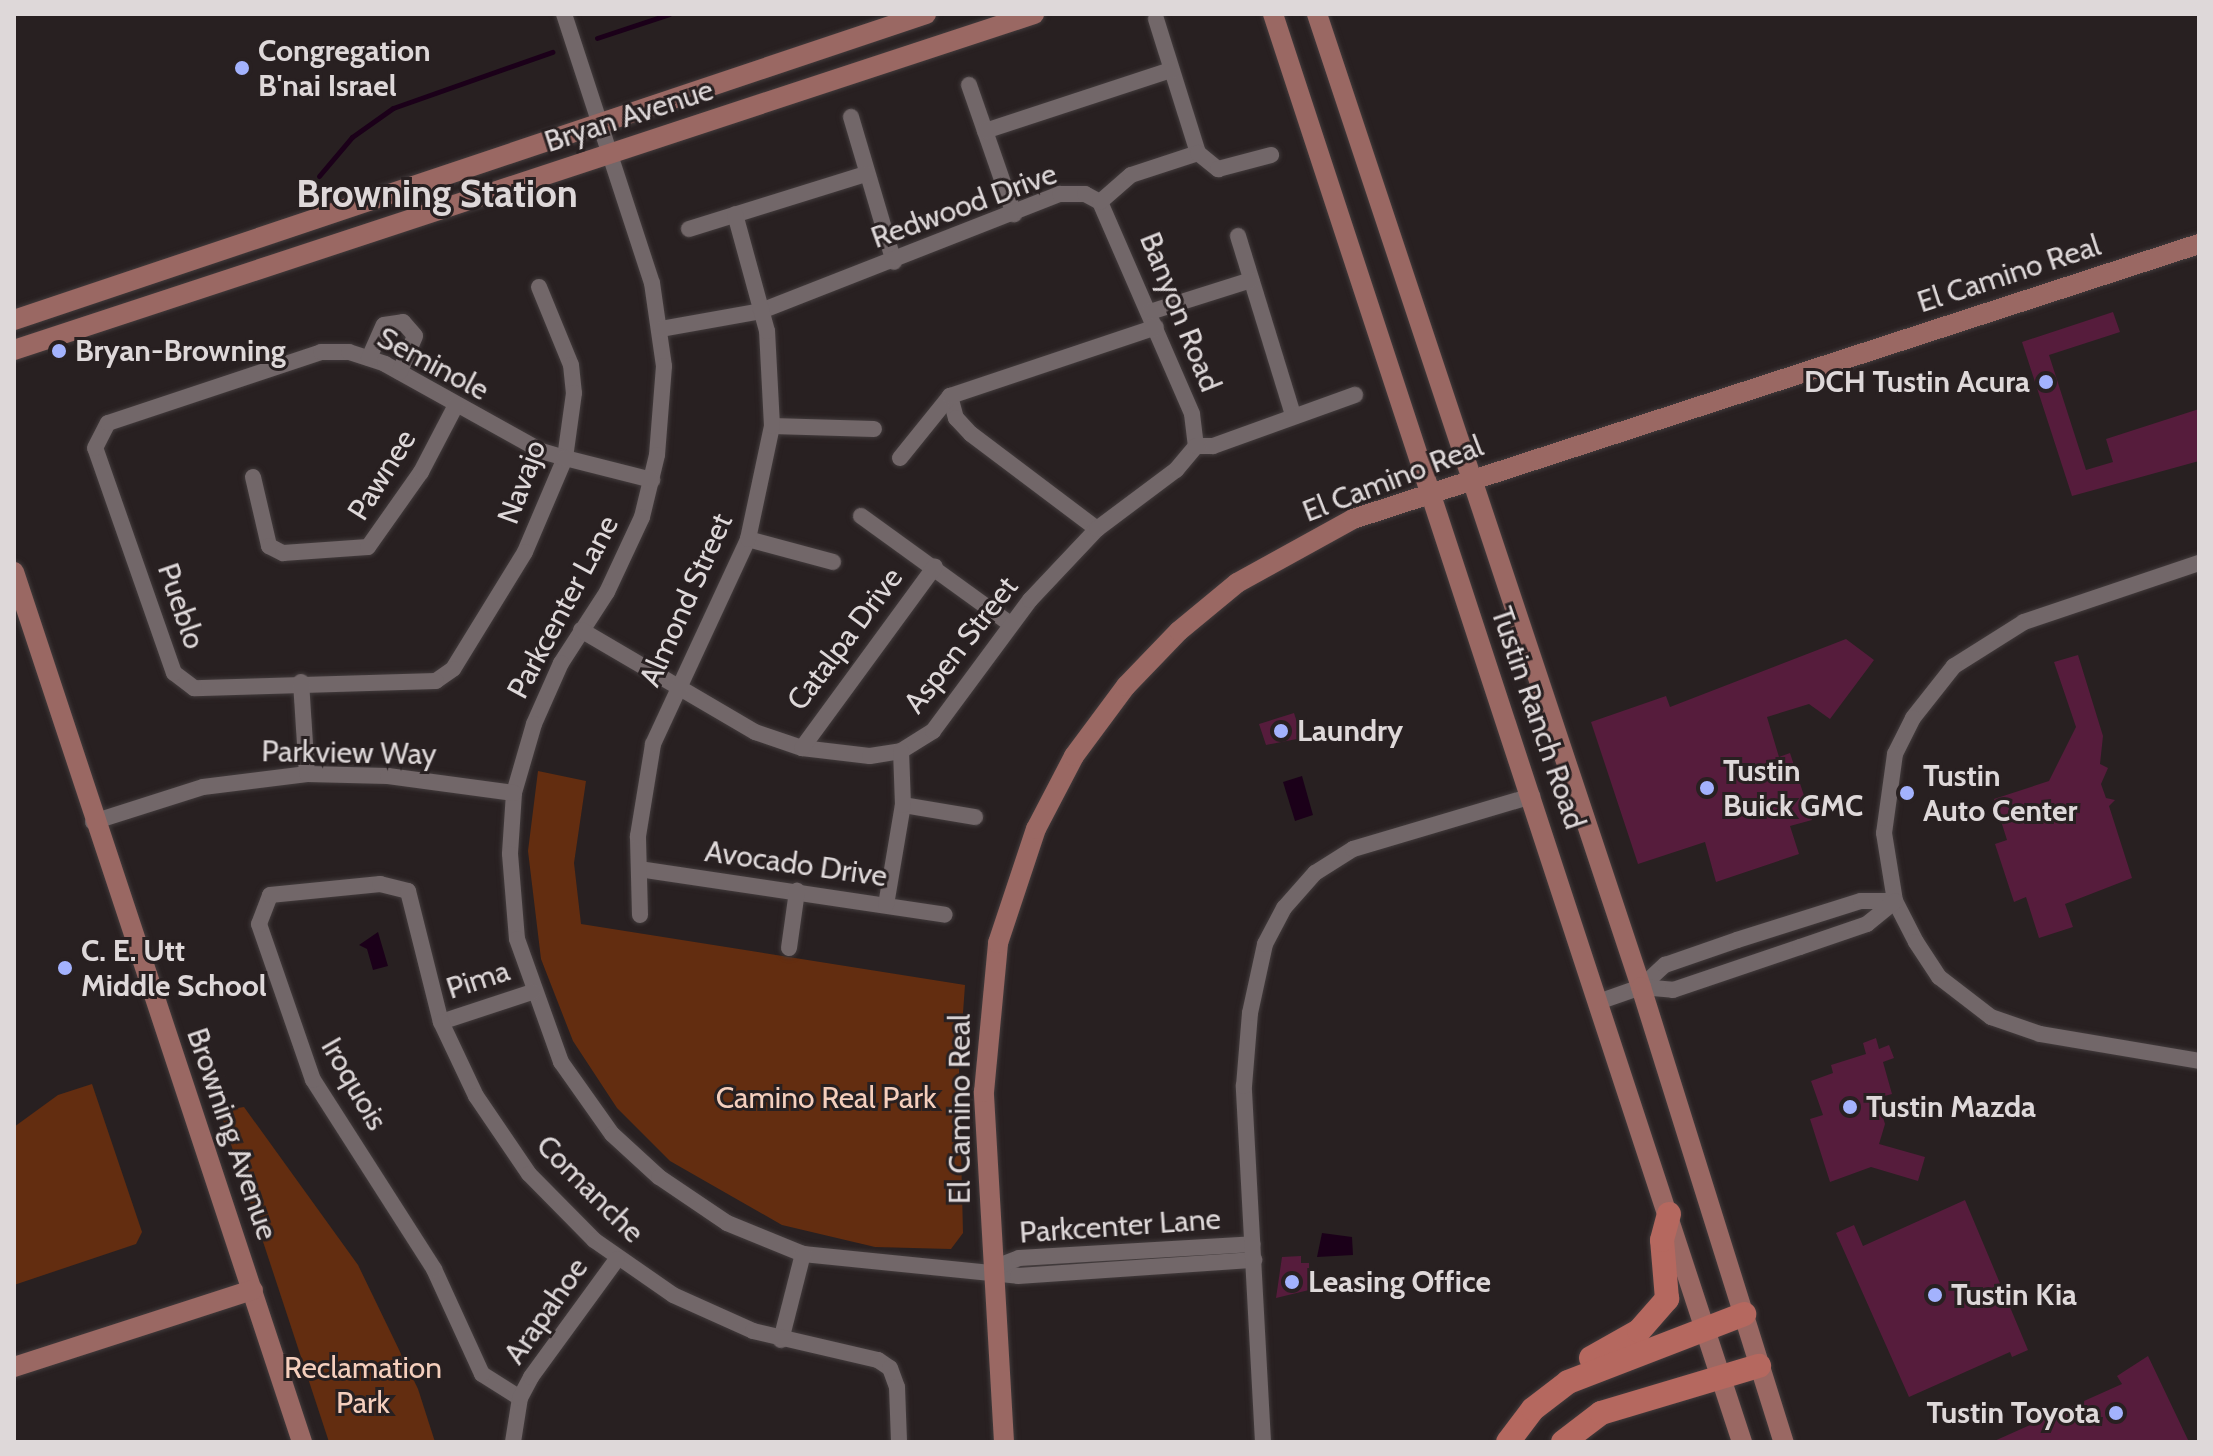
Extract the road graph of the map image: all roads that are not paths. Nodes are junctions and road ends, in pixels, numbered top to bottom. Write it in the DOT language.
graph roads {
  1 [pos="564,14"];
  2 [pos="926,14"];
  3 [pos="1034,14"];
  4 [pos="1273,14"];
  5 [pos="1317,14"];
  6 [pos="1156,19"];
  7 [pos="1171,70"];
  8 [pos="969,85"];
  9 [pos="851,117"];
  10 [pos="600,125"];
  11 [pos="985,131"];
  12 [pos="1198,153"];
  13 [pos="610,154"];
  14 [pos="1271,155"];
  15 [pos="866,174"];
  16 [pos="1100,202"];
  17 [pos="735,214"];
  18 [pos="1014,214"];
  19 [pos="689,229"];
  20 [pos="1238,236"];
  21 [pos="2199,244"];
  22 [pos="894,262"];
  23 [pos="1251,280"];
  24 [pos="539,287"];
  25 [pos="761,311"];
  26 [pos="1153,319"];
  27 [pos="14,320"];
  28 [pos="661,329"];
  29 [pos="14,350"];
  30 [pos="369,358"];
  31 [pos="400,372"];
  32 [pos="1355,395"];
  33 [pos="950,396"];
  34 [pos="456,405"];
  35 [pos="1293,415"];
  36 [pos="772,426"];
  37 [pos="874,429"];
  38 [pos="98,432"];
  39 [pos="1196,446"];
  40 [pos="565,458"];
  41 [pos="900,458"];
  42 [pos="253,477"];
  43 [pos="1471,479"];
  44 [pos="652,480"];
  45 [pos="1430,492"];
  46 [pos="861,516"];
  47 [pos="1097,529"];
  48 [pos="748,539"];
  49 [pos="833,562"];
  50 [pos="2199,563"];
  51 [pos="935,566"];
  52 [pos="14,572"];
  53 [pos="1010,624"];
  54 [pos="581,630"];
  55 [pos="444,678"];
  56 [pos="301,682"];
  57 [pos="678,684"];
  58 [pos="802,748"];
  59 [pos="901,751"];
  60 [pos="307,774"];
  61 [pos="514,793"];
  62 [pos="1532,796"];
  63 [pos="903,805"];
  64 [pos="975,817"];
  65 [pos="93,822"];
  66 [pos="639,869"];
  67 [pos="408,891"];
  68 [pos="797,891"];
  69 [pos="1895,901"];
  70 [pos="886,905"];
  71 [pos="640,915"];
  72 [pos="945,915"];
  73 [pos="789,948"];
  74 [pos="1641,987"];
  75 [pos="532,992"];
  76 [pos="1601,1001"];
  77 [pos="441,1022"];
  78 [pos="2199,1061"];
  79 [pos="1669,1214"];
  80 [pos="1253,1252"];
  81 [pos="803,1254"];
  82 [pos="617,1259"];
  83 [pos="993,1268"];
  84 [pos="253,1290"];
  85 [pos="1744,1314"];
  86 [pos="1706,1329"];
  87 [pos="781,1340"];
  88 [pos="1759,1366"];
  89 [pos="14,1367"];
  90 [pos="1721,1377"];
  91 [pos="520,1398"];
  92 [pos="1545,1399"];
  93 [pos="302,1442"];
  94 [pos="513,1442"];
  95 [pos="899,1442"];
  96 [pos="1004,1442"];
  97 [pos="1263,1442"];
  98 [pos="1508,1442"];
  99 [pos="1563,1442"];
  100 [pos="1742,1442"];
  101 [pos="1784,1442"];
  1 -- 10 [label="street, Parkcenter Lane"];
  2 -- 10 [label="main road, Bryan Avenue"];
  3 -- 13 [label="main road, Bryan Avenue"];
  4 -- 45 [label="main road, Tustin Ranch Road"];
  5 -- 43 [label="main road, Tustin Ranch Road"];
  6 -- 7 [label="street"];
  7 -- 11 [label="street"];
  7 -- 12 [label="street"];
  8 -- 11 [label="street"];
  9 -- 15 [label="street"];
  10 -- 13 [label="street, Parkcenter Lane"];
  10 -- 27 [label="main road, Bryan Avenue"];
  11 -- 18 [label="street"];
  12 -- 14 [label="street"];
  12 -- 16 [label="street, Redwood Drive"];
  13 -- 28 [label="street, Parkcenter Lane"];
  13 -- 29 [label="main road, Bryan Avenue"];
  15 -- 17 [label="street"];
  15 -- 22 [label="street"];
  16 -- 18 [label="street, Redwood Drive"];
  16 -- 26 [label="street, Banyon Road"];
  17 -- 19 [label="street"];
  17 -- 25 [label="street, Almond Street"];
  18 -- 22 [label="street, Redwood Drive"];
  20 -- 23 [label="street"];
  21 -- 43 [label="main road, El Camino Real"];
  22 -- 25 [label="street, Redwood Drive"];
  23 -- 26 [label="street"];
  23 -- 35 [label="street"];
  24 -- 40 [label="street, Navajo"];
  25 -- 28 [label="street, Redwood Drive"];
  25 -- 36 [label="street, Almond Street"];
  26 -- 33 [label="street"];
  26 -- 39 [label="street, Banyon Road"];
  28 -- 44 [label="street, Parkcenter Lane"];
  30 -- 31 [label="street, Seminole"];
  30 -- 31 [label="street"];
  30 -- 38 [label="street, Seminole"];
  31 -- 34 [label="street, Seminole"];
  32 -- 35 [label="street"];
  33 -- 41 [label="street"];
  33 -- 47 [label="street"];
  34 -- 40 [label="street, Seminole"];
  34 -- 42 [label="street, Pawnee"];
  35 -- 39 [label="street"];
  36 -- 37 [label="street"];
  36 -- 48 [label="street, Almond Street"];
  38 -- 56 [label="street, Pueblo"];
  39 -- 47 [label="street, Aspen Street"];
  40 -- 44 [label="street, Seminole"];
  40 -- 55 [label="street, Navajo"];
  43 -- 45 [label="main road, El Camino Real"];
  43 -- 74 [label="main road, Tustin Ranch Road"];
  44 -- 54 [label="street, Parkcenter Lane"];
  45 -- 62 [label="main road, Tustin Ranch Road"];
  45 -- 83 [label="main road, El Camino Real"];
  46 -- 51 [label="street"];
  47 -- 53 [label="street, Aspen Street"];
  48 -- 49 [label="street"];
  48 -- 57 [label="street, Almond Street"];
  50 -- 69 [label="street"];
  51 -- 53 [label="street"];
  51 -- 58 [label="street, Catalpa Drive"];
  52 -- 65 [label="main road, Browning Avenue"];
  53 -- 59 [label="street, Aspen Street"];
  54 -- 57 [label="street, Aspen Street"];
  54 -- 61 [label="street, Parkcenter Lane"];
  55 -- 56 [label="street, Pueblo"];
  56 -- 60 [label="street"];
  57 -- 58 [label="street, Aspen Street"];
  57 -- 66 [label="street, Almond Street"];
  58 -- 59 [label="street, Aspen Street"];
  59 -- 63 [label="street"];
  60 -- 61 [label="street, Parkview Way"];
  60 -- 65 [label="street, Parkview Way"];
  61 -- 75 [label="street, Parkcenter Lane"];
  62 -- 76 [label="main road, Tustin Ranch Road"];
  62 -- 80 [label="street, Parkcenter Lane"];
  63 -- 64 [label="street"];
  63 -- 70 [label="street"];
  65 -- 84 [label="main road, Browning Avenue"];
  66 -- 68 [label="street, Avocado Drive"];
  66 -- 71 [label="street, Almond Street"];
  67 -- 77 [label="street, Comanche"];
  67 -- 91 [label="street, Iroquois"];
  68 -- 70 [label="street, Avocado Drive"];
  68 -- 73 [label="street"];
  69 -- 74 [label="street"];
  69 -- 74 [label="street"];
  69 -- 78 [label="street"];
  70 -- 72 [label="street, Avocado Drive"];
  74 -- 76 [label="street"];
  74 -- 85 [label="main road, Tustin Ranch Road"];
  75 -- 77 [label="street, Pima"];
  75 -- 81 [label="street, Parkcenter Lane"];
  76 -- 79 [label="main road, Tustin Ranch Road"];
  77 -- 82 [label="street, Comanche"];
  79 -- 86 [label="main road, Tustin Ranch Road"];
  79 -- 92 [label="highway"];
  80 -- 83 [label="street, Parkcenter Lane"];
  80 -- 97 [label="street, Parkcenter Lane"];
  81 -- 83 [label="street, Parkcenter Lane"];
  81 -- 87 [label="street"];
  82 -- 87 [label="street, Comanche"];
  82 -- 91 [label="street, Arapahoe"];
  83 -- 96 [label="main road, El Camino Real"];
  84 -- 89 [label="main road"];
  84 -- 93 [label="main road, Browning Avenue"];
  85 -- 86 [label="highway"];
  85 -- 88 [label="main road, Tustin Ranch Road"];
  86 -- 90 [label="main road, Tustin Ranch Road"];
  86 -- 92 [label="highway"];
  87 -- 95 [label="street, Comanche"];
  88 -- 90 [label="highway"];
  88 -- 101 [label="main road, Tustin Ranch Road"];
  90 -- 99 [label="highway"];
  90 -- 100 [label="main road, Tustin Ranch Road"];
  91 -- 94 [label="street, Arapahoe"];
  92 -- 98 [label="highway"];
}
